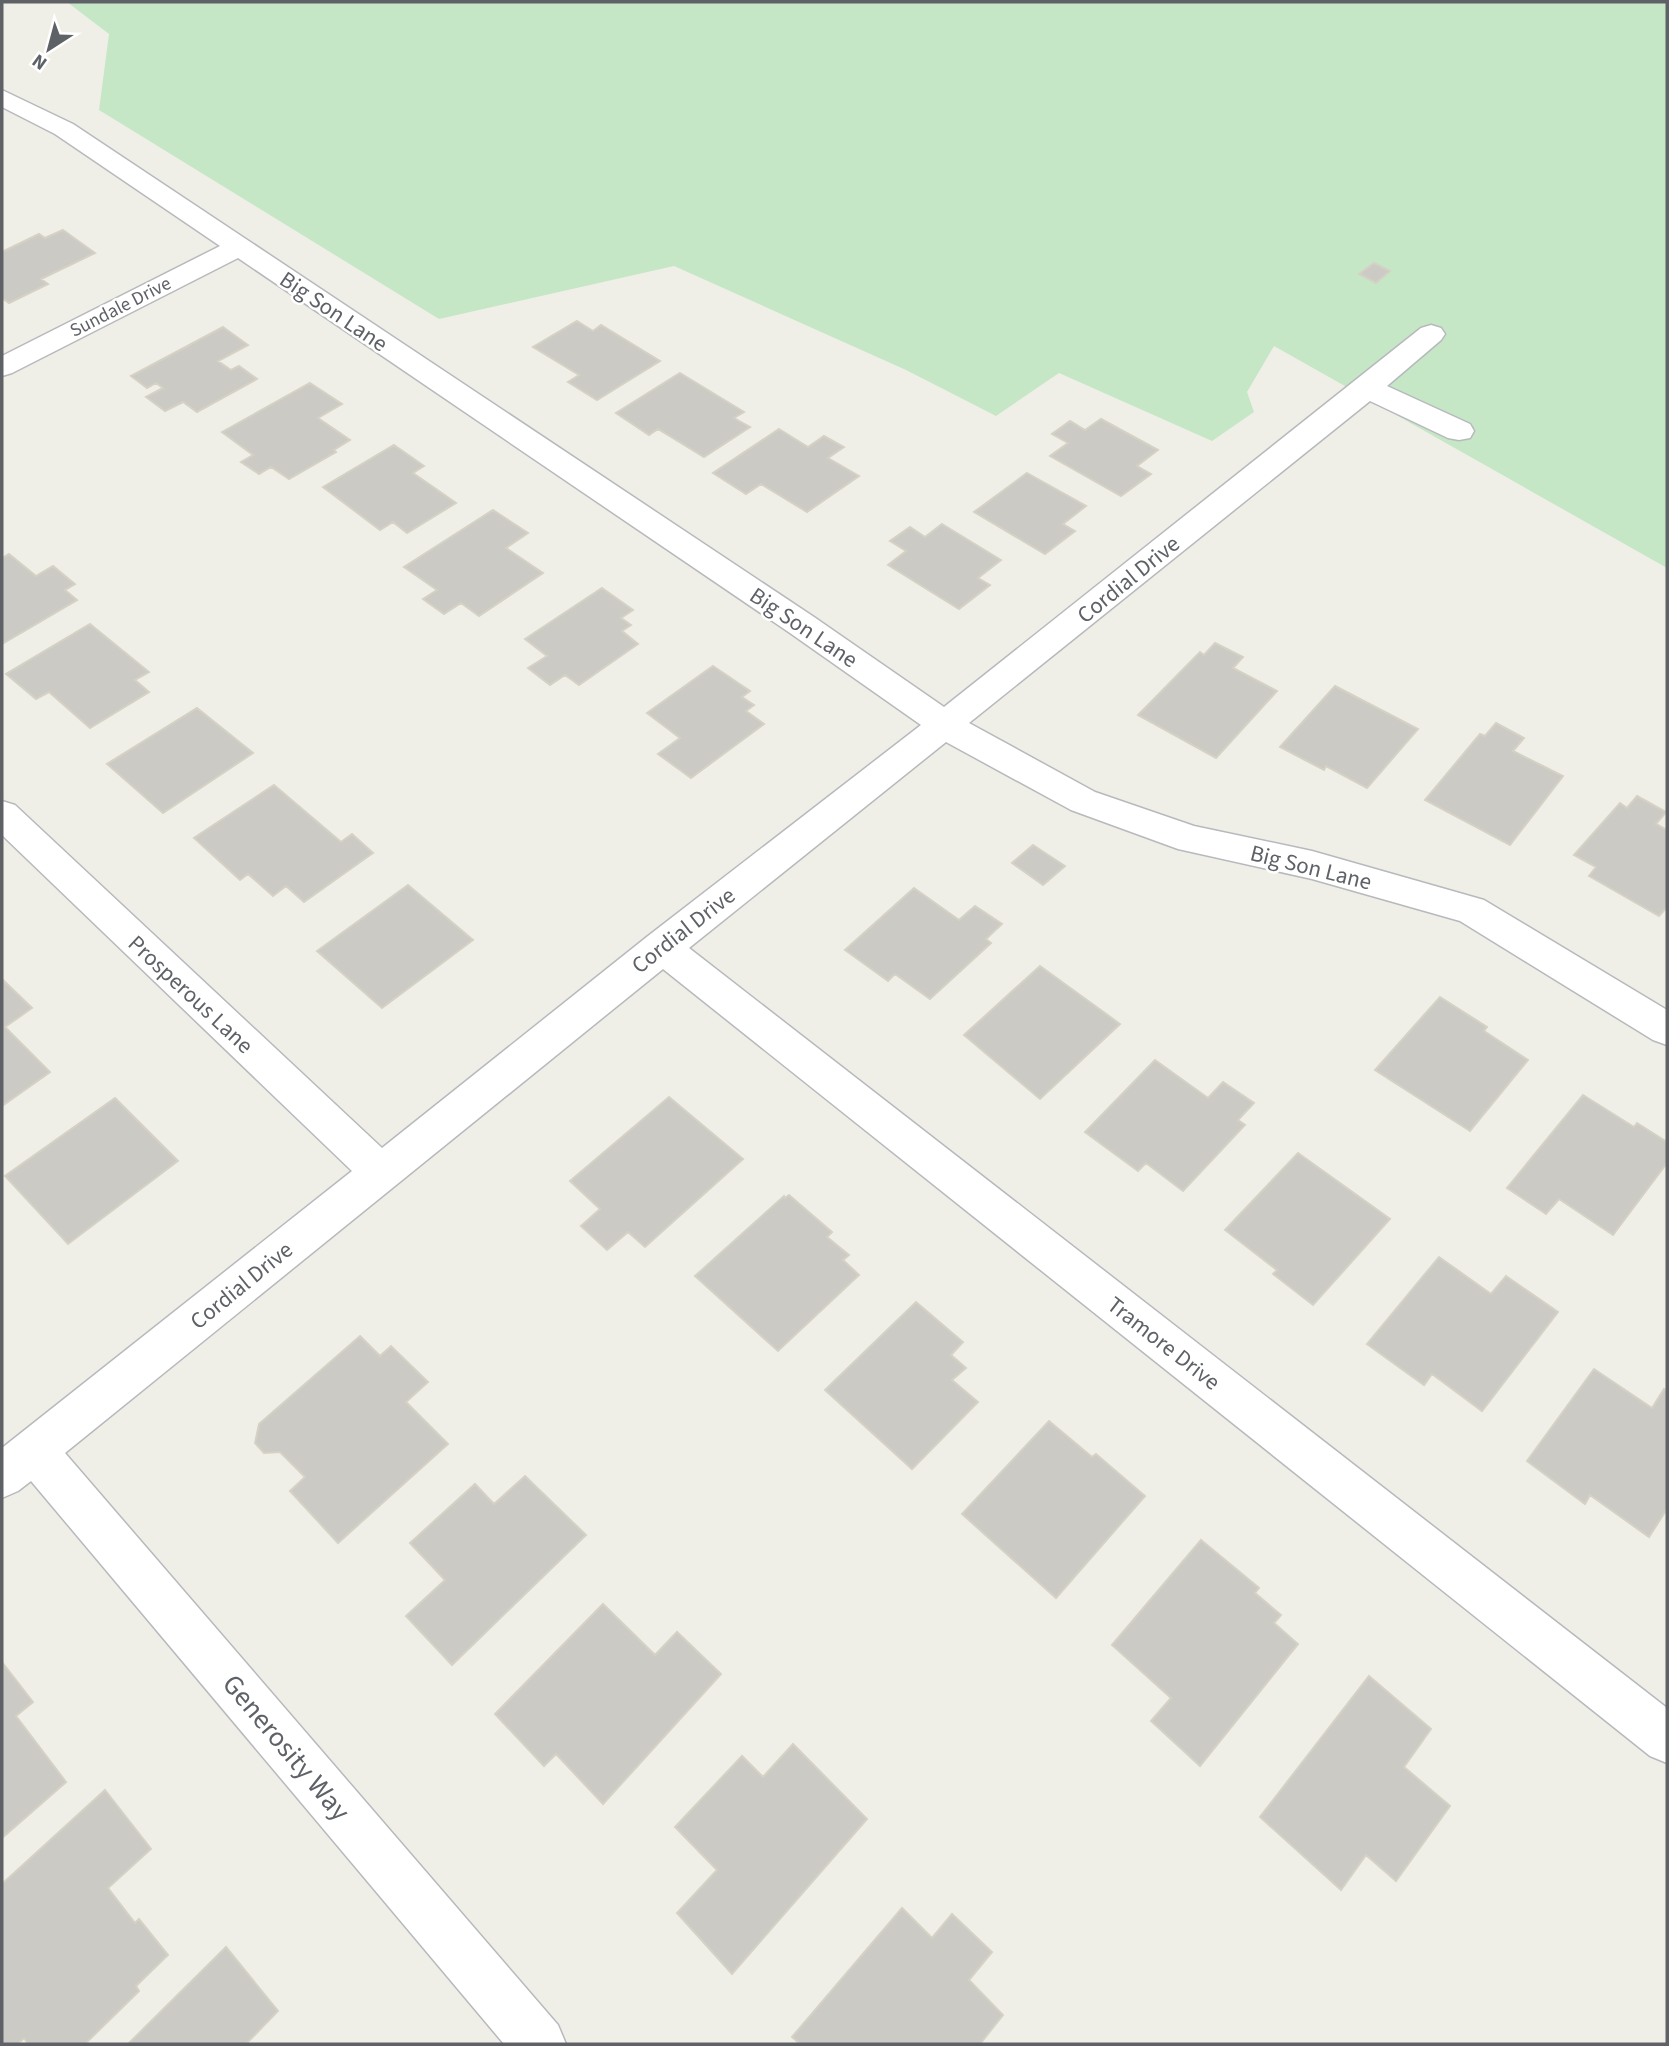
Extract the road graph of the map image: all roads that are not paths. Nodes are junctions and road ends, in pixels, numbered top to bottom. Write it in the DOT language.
graph roads {
  1 [pos="2,97"];
  2 [pos="239,247"];
  3 [pos="1431,334"];
  4 [pos="2,367"];
  5 [pos="1367,388"];
  6 [pos="1459,431"];
  7 [pos="946,726"];
  8 [pos="2,814"];
  9 [pos="661,947"];
  10 [pos="1667,1029"];
  11 [pos="381,1173"];
  12 [pos="17,1463"];
  13 [pos="1667,1739"];
  14 [pos="539,2044"];
  1 -- 2 [label="street, Big Son Lane"];
  2 -- 4 [label="street, Sundale Drive"];
  2 -- 7 [label="street, Big Son Lane"];
  3 -- 5 [label="street, Cordial Drive"];
  5 -- 6 [label="street"];
  5 -- 7 [label="street, Cordial Drive"];
  7 -- 9 [label="street, Cordial Drive"];
  7 -- 10 [label="street, Big Son Lane"];
  8 -- 11 [label="street, Prosperous Lane"];
  9 -- 11 [label="street, Cordial Drive"];
  9 -- 13 [label="street, Tramore Drive"];
  11 -- 12 [label="street, Cordial Drive"];
  12 -- 14 [label="street, Generosity Way"];
}
